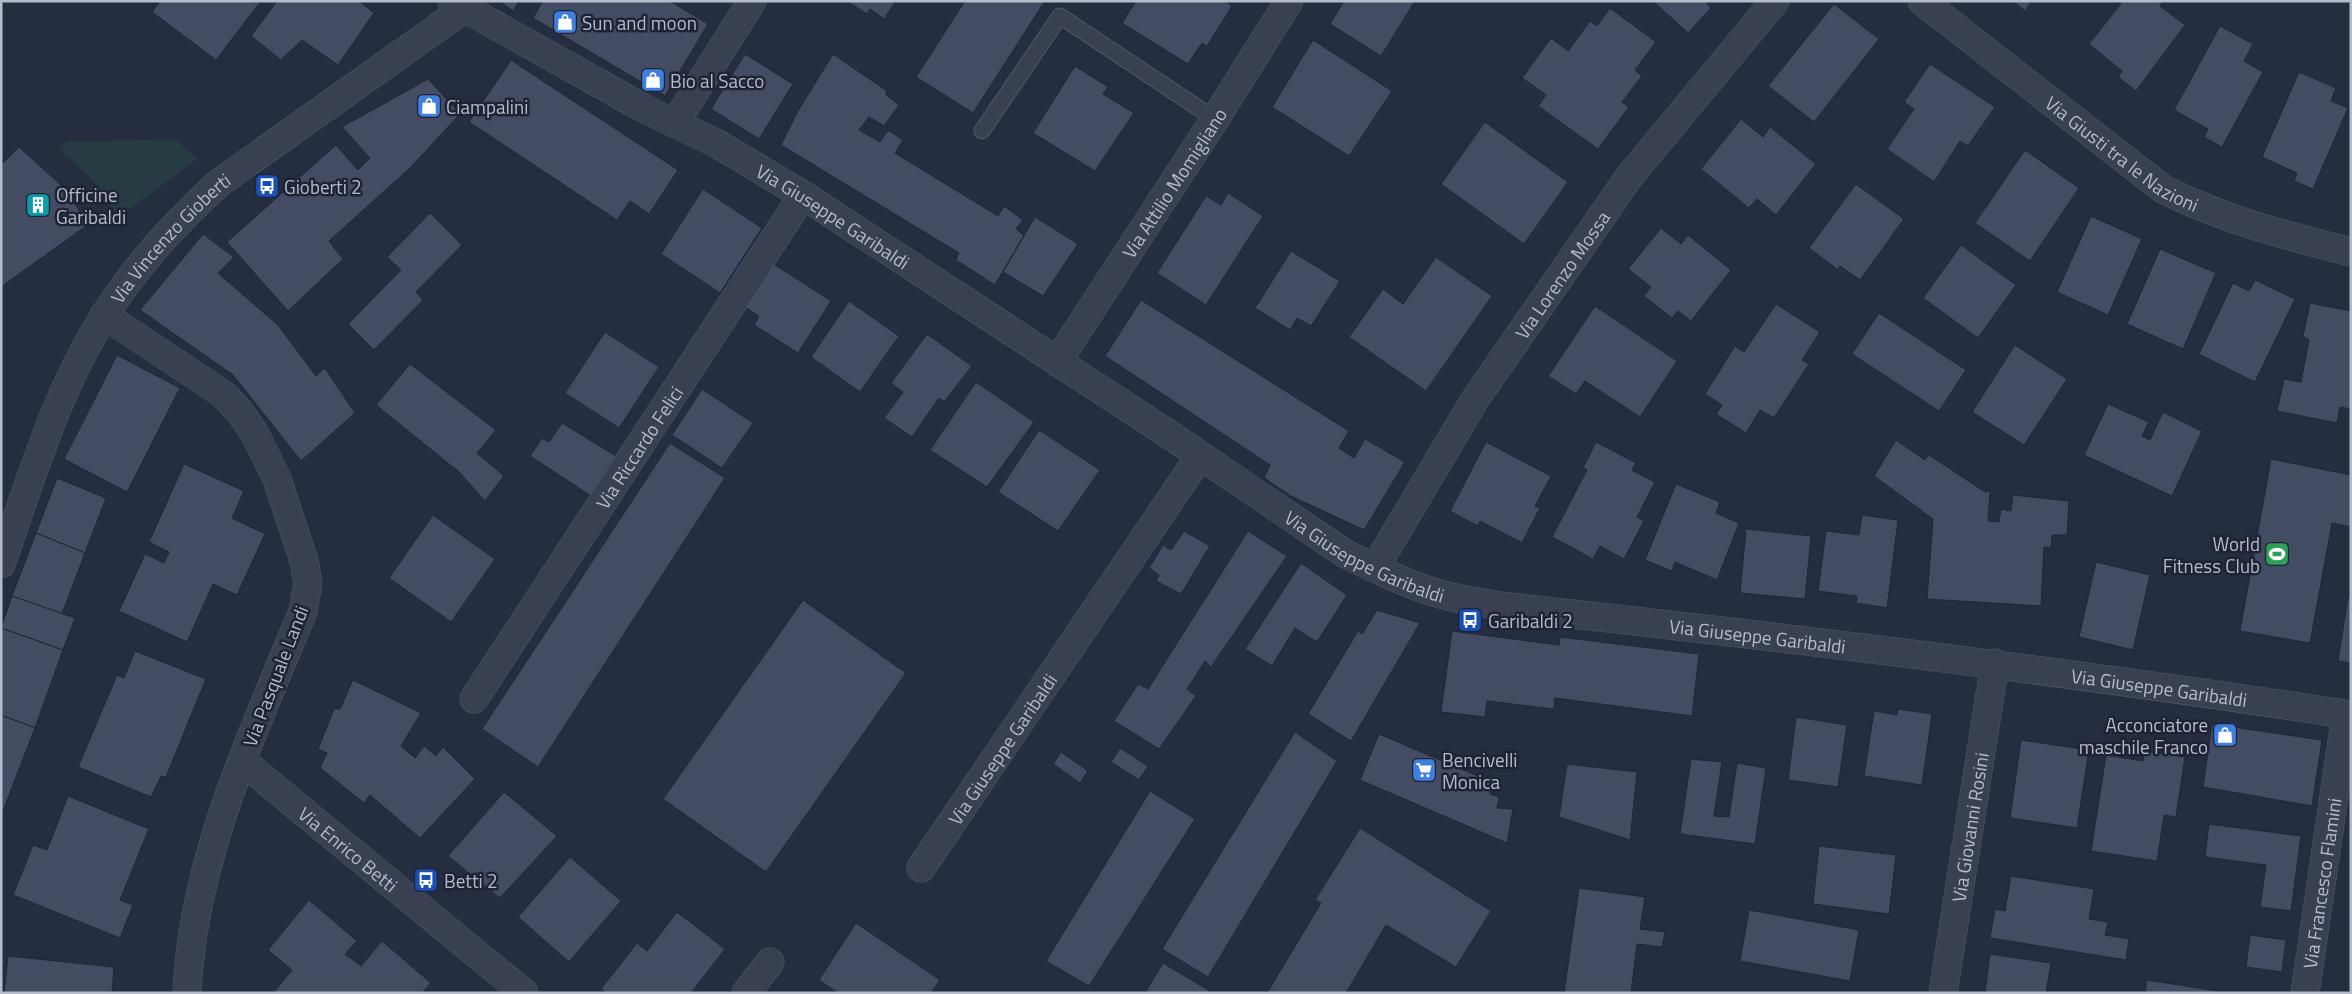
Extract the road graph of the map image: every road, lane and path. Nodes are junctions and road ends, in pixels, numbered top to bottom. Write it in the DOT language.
graph roads {
  1 [pos="752,1"];
  2 [pos="1289,1"];
  3 [pos="1775,1"];
  4 [pos="1922,1"];
  5 [pos="458,5"];
  6 [pos="1215,119"];
  7 [pos="675,124"];
  8 [pos="982,131"];
  9 [pos="803,195"];
  10 [pos="2351,252"];
  11 [pos="104,315"];
  12 [pos="1057,362"];
  13 [pos="1200,456"];
  14 [pos="1,564"];
  15 [pos="1375,568"];
  16 [pos="1995,664"];
  17 [pos="474,699"];
  18 [pos="2348,715"];
  19 [pos="242,762"];
  20 [pos="921,868"];
  21 [pos="770,962"];
  22 [pos="187,993"];
  23 [pos="524,993"];
  24 [pos="746,993"];
  25 [pos="1943,993"];
  26 [pos="2305,993"];
  1 -- 7 [label="street"];
  2 -- 6 [label="street, Via Attilio Momigliano"];
  3 -- 15 [label="street, Via Lorenzo Mossa"];
  4 -- 10 [label="street, Via Giusti tra le Nazioni"];
  5 -- 7 [label="street, Via Giuseppe Garibaldi"];
  5 -- 11 [label="street, Via Vincenzo Gioberti"];
  6 -- 8 [label="lane"];
  6 -- 12 [label="street, Via Attilio Momigliano"];
  7 -- 9 [label="street, Via Giuseppe Garibaldi"];
  9 -- 12 [label="street, Via Giuseppe Garibaldi"];
  9 -- 17 [label="street, Via Riccardo Felici"];
  11 -- 14 [label="street, Via Vincenzo Gioberti"];
  11 -- 19 [label="street, Via Pasquale Landi"];
  12 -- 13 [label="street, Via Giuseppe Garibaldi"];
  13 -- 15 [label="street, Via Giuseppe Garibaldi"];
  13 -- 20 [label="street, Via Giuseppe Garibaldi"];
  15 -- 16 [label="street, Via Giuseppe Garibaldi"];
  16 -- 18 [label="street, Via Giuseppe Garibaldi"];
  16 -- 25 [label="street, Via Giovanni Rosini"];
  18 -- 26 [label="street, Via Francesco Flamini"];
  19 -- 22 [label="street, Via Pasquale Landi"];
  19 -- 23 [label="street, Via Enrico Betti"];
  21 -- 24 [label="street"];
}
